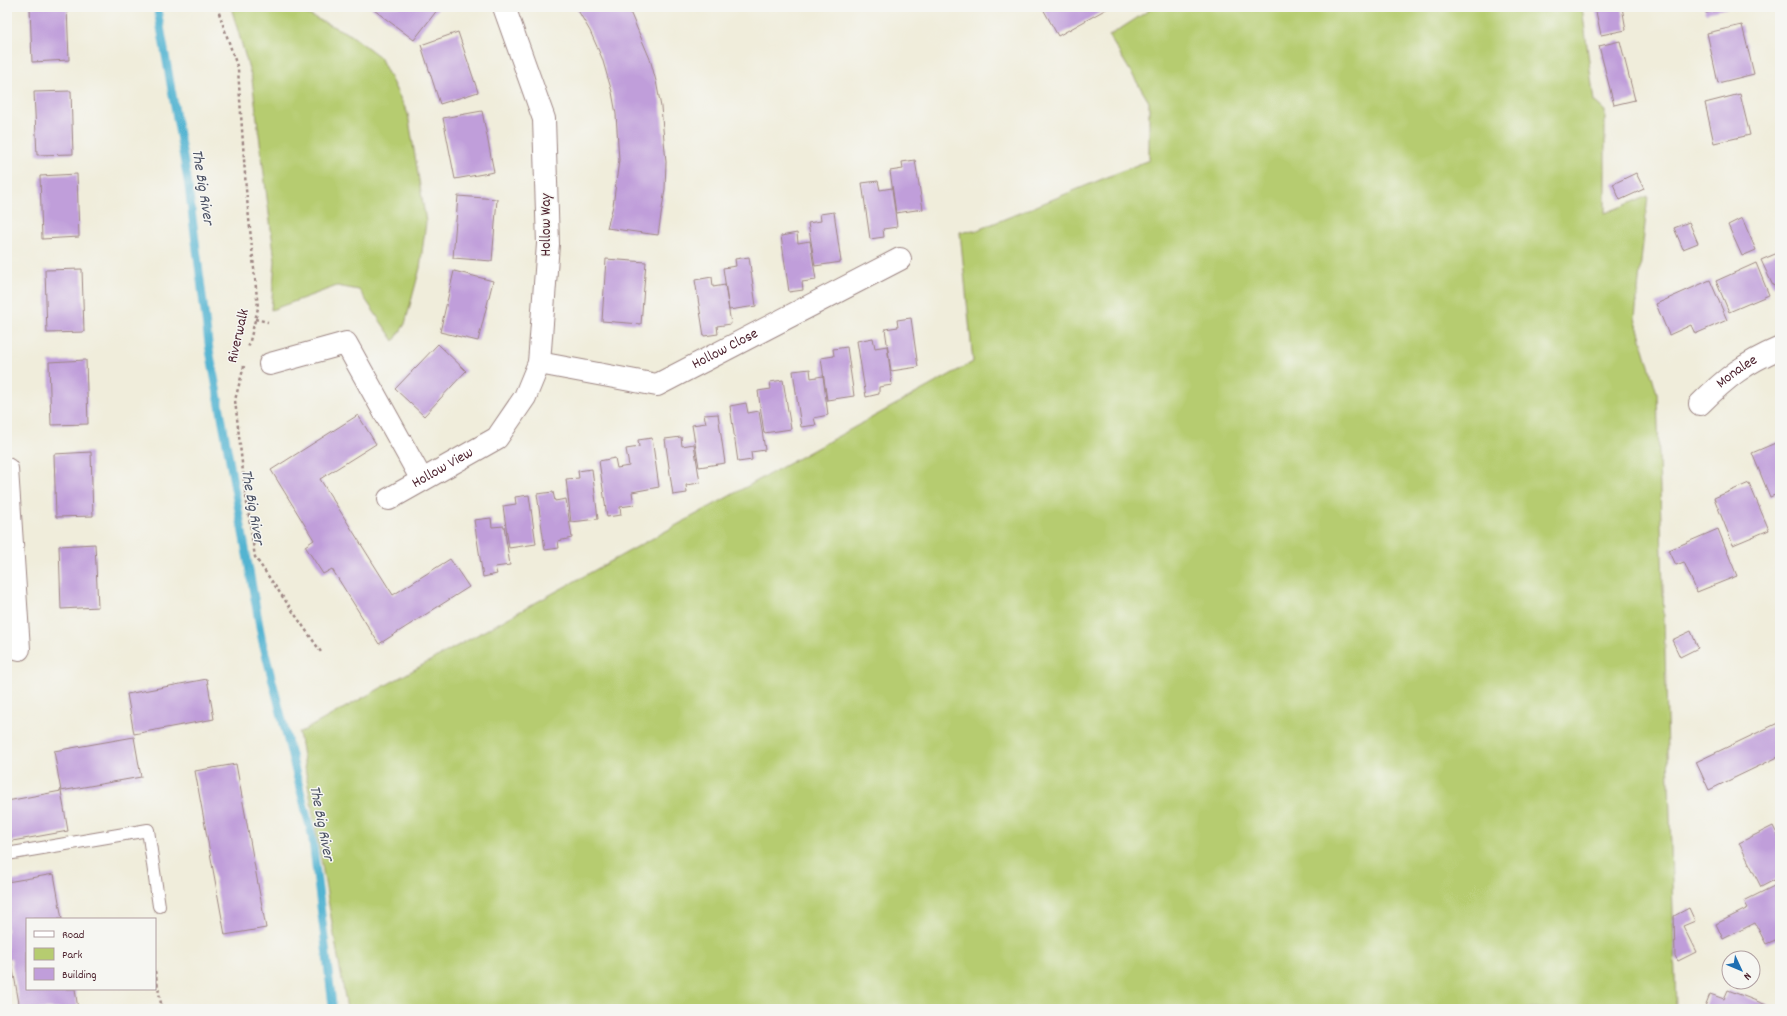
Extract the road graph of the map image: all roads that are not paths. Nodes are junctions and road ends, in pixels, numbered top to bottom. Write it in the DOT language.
graph roads {
  1 [pos="504,7"];
  2 [pos="900,259"];
  3 [pos="1780,348"];
  4 [pos="539,363"];
  5 [pos="270,364"];
  6 [pos="1700,404"];
  7 [pos="497,438"];
  8 [pos="7,469"];
  9 [pos="422,480"];
  10 [pos="389,500"];
  11 [pos="19,648"];
  12 [pos="7,854"];
  13 [pos="159,906"];
  1 -- 4 [label="street, Hollow Way"];
  2 -- 4 [label="street, Hollow Close"];
  3 -- 6 [label="street, Monalee"];
  4 -- 7 [label="street, Hollow Way"];
  5 -- 9 [label="street"];
  7 -- 9 [label="street, Hollow View"];
  8 -- 11 [label="street"];
  9 -- 10 [label="street, Hollow View"];
  12 -- 13 [label="lane"];
}
